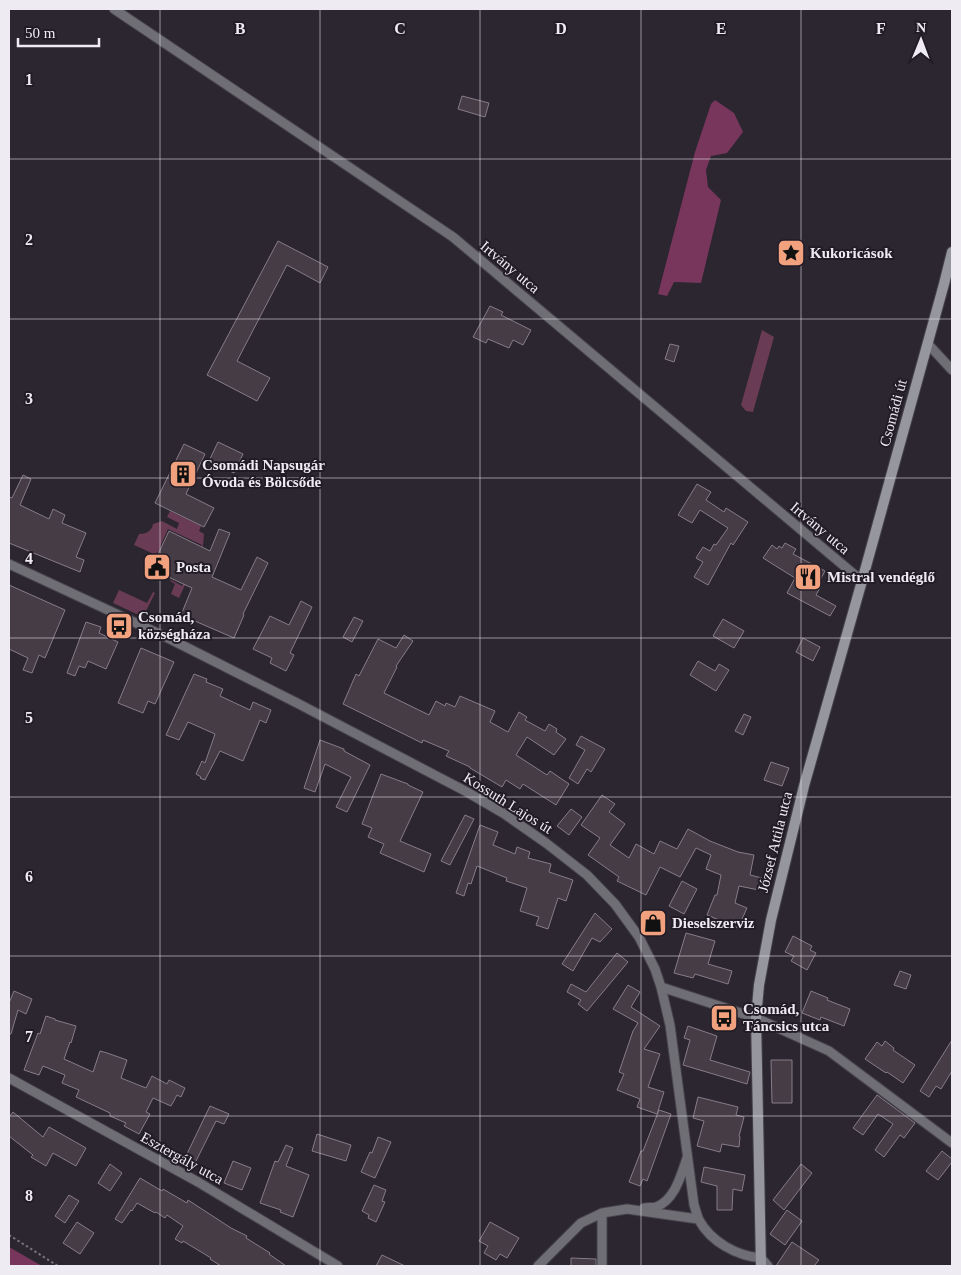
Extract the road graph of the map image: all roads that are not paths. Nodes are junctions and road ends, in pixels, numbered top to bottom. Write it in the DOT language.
graph roads {
  1 [pos="114,9"];
  2 [pos="952,252"];
  3 [pos="928,344"];
  4 [pos="952,370"];
  5 [pos="9,564"];
  6 [pos="862,581"];
  7 [pos="661,988"];
  8 [pos="756,1018"];
  9 [pos="9,1078"];
  10 [pos="952,1143"];
  11 [pos="688,1155"];
  12 [pos="626,1209"];
  13 [pos="602,1213"];
  14 [pos="698,1219"];
  15 [pos="322,1262"];
  16 [pos="763,1263"];
  17 [pos="338,1266"];
  18 [pos="538,1266"];
  19 [pos="602,1266"];
  1 -- 6 [label="street, Irtvány utca"];
  2 -- 3 [label="main road, Csomádi út"];
  3 -- 4 [label="street"];
  3 -- 6 [label="main road, Csomádi út"];
  5 -- 7 [label="street, Kossuth Lajos út"];
  6 -- 8 [label="main road, József Attila utca"];
  7 -- 8 [label="street"];
  7 -- 11 [label="street, Kossuth Lajos út"];
  8 -- 10 [label="street"];
  8 -- 16 [label="main road, József Attila utca"];
  9 -- 15 [label="street, Esztergály utca"];
  11 -- 12 [label="street"];
  11 -- 14 [label="street, Kossuth Lajos út"];
  12 -- 13 [label="street"];
  12 -- 14 [label="street"];
  13 -- 18 [label="street"];
  13 -- 19 [label="street"];
  14 -- 16 [label="street, Kossuth Lajos út"];
  15 -- 17 [label="street, Esztergály utca"];
}
